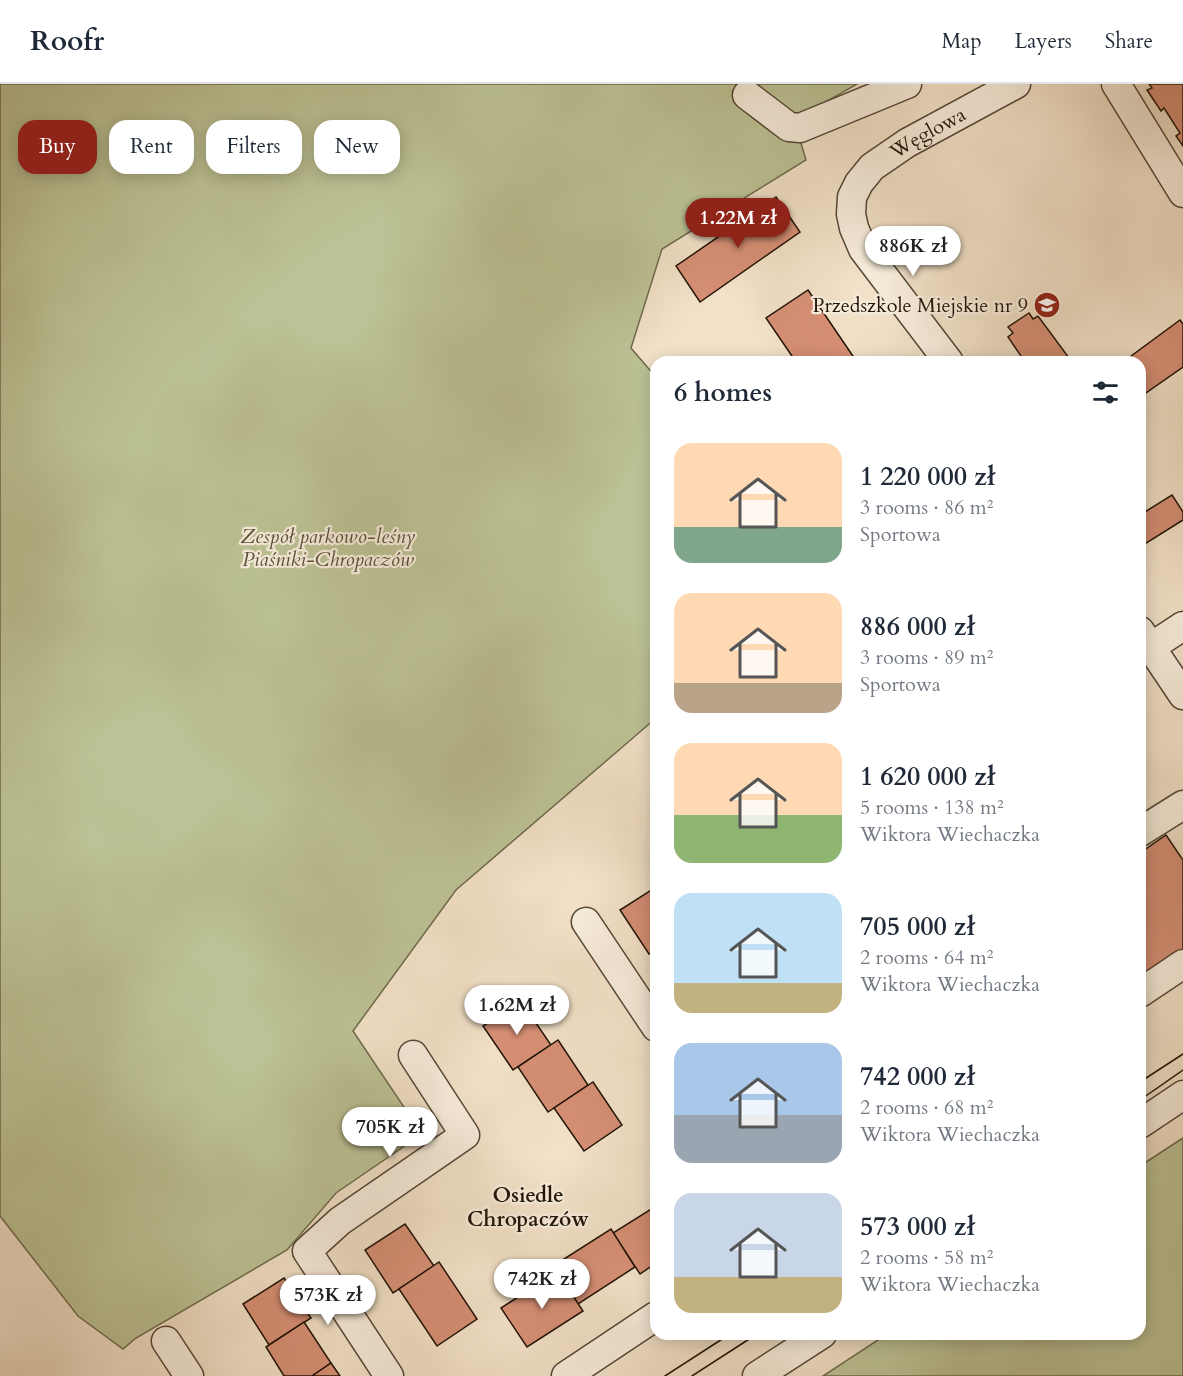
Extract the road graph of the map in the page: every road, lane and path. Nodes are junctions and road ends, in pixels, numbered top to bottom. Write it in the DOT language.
graph roads {
  1 [pos="907,84"];
  2 [pos="1016,84"];
  3 [pos="1116,84"];
  4 [pos="981,92"];
  5 [pos="747,96"];
  6 [pos="1183,193"];
  7 [pos="944,356"];
  8 [pos="1183,626"];
  9 [pos="1146,639"];
  10 [pos="1146,640"];
  11 [pos="1183,695"];
  12 [pos="1183,805"];
  13 [pos="1146,828"];
  14 [pos="586,922"];
  15 [pos="1183,964"];
  16 [pos="1146,989"];
  17 [pos="650,1018"];
  18 [pos="413,1055"];
  19 [pos="1183,1095"];
  20 [pos="1146,1120"];
  21 [pos="650,1320"];
  22 [pos="813,1340"];
  23 [pos="165,1341"];
  24 [pos="189,1376"];
  25 [pos="389,1376"];
  26 [pos="566,1376"];
  27 [pos="757,1376"];
  1 -- 5 [label="street"];
  2 -- 4 [label="street, Węglowa"];
  3 -- 6 [label="street"];
  4 -- 7 [label="street, Węglowa"];
  8 -- 9 [label="street"];
  10 -- 11 [label="street"];
  12 -- 13 [label="street"];
  14 -- 17 [label="street"];
  15 -- 16 [label="street"];
  18 -- 25 [label="street"];
  19 -- 20 [label="street"];
  21 -- 26 [label="street"];
  22 -- 27 [label="street"];
  23 -- 24 [label="street"];
}
